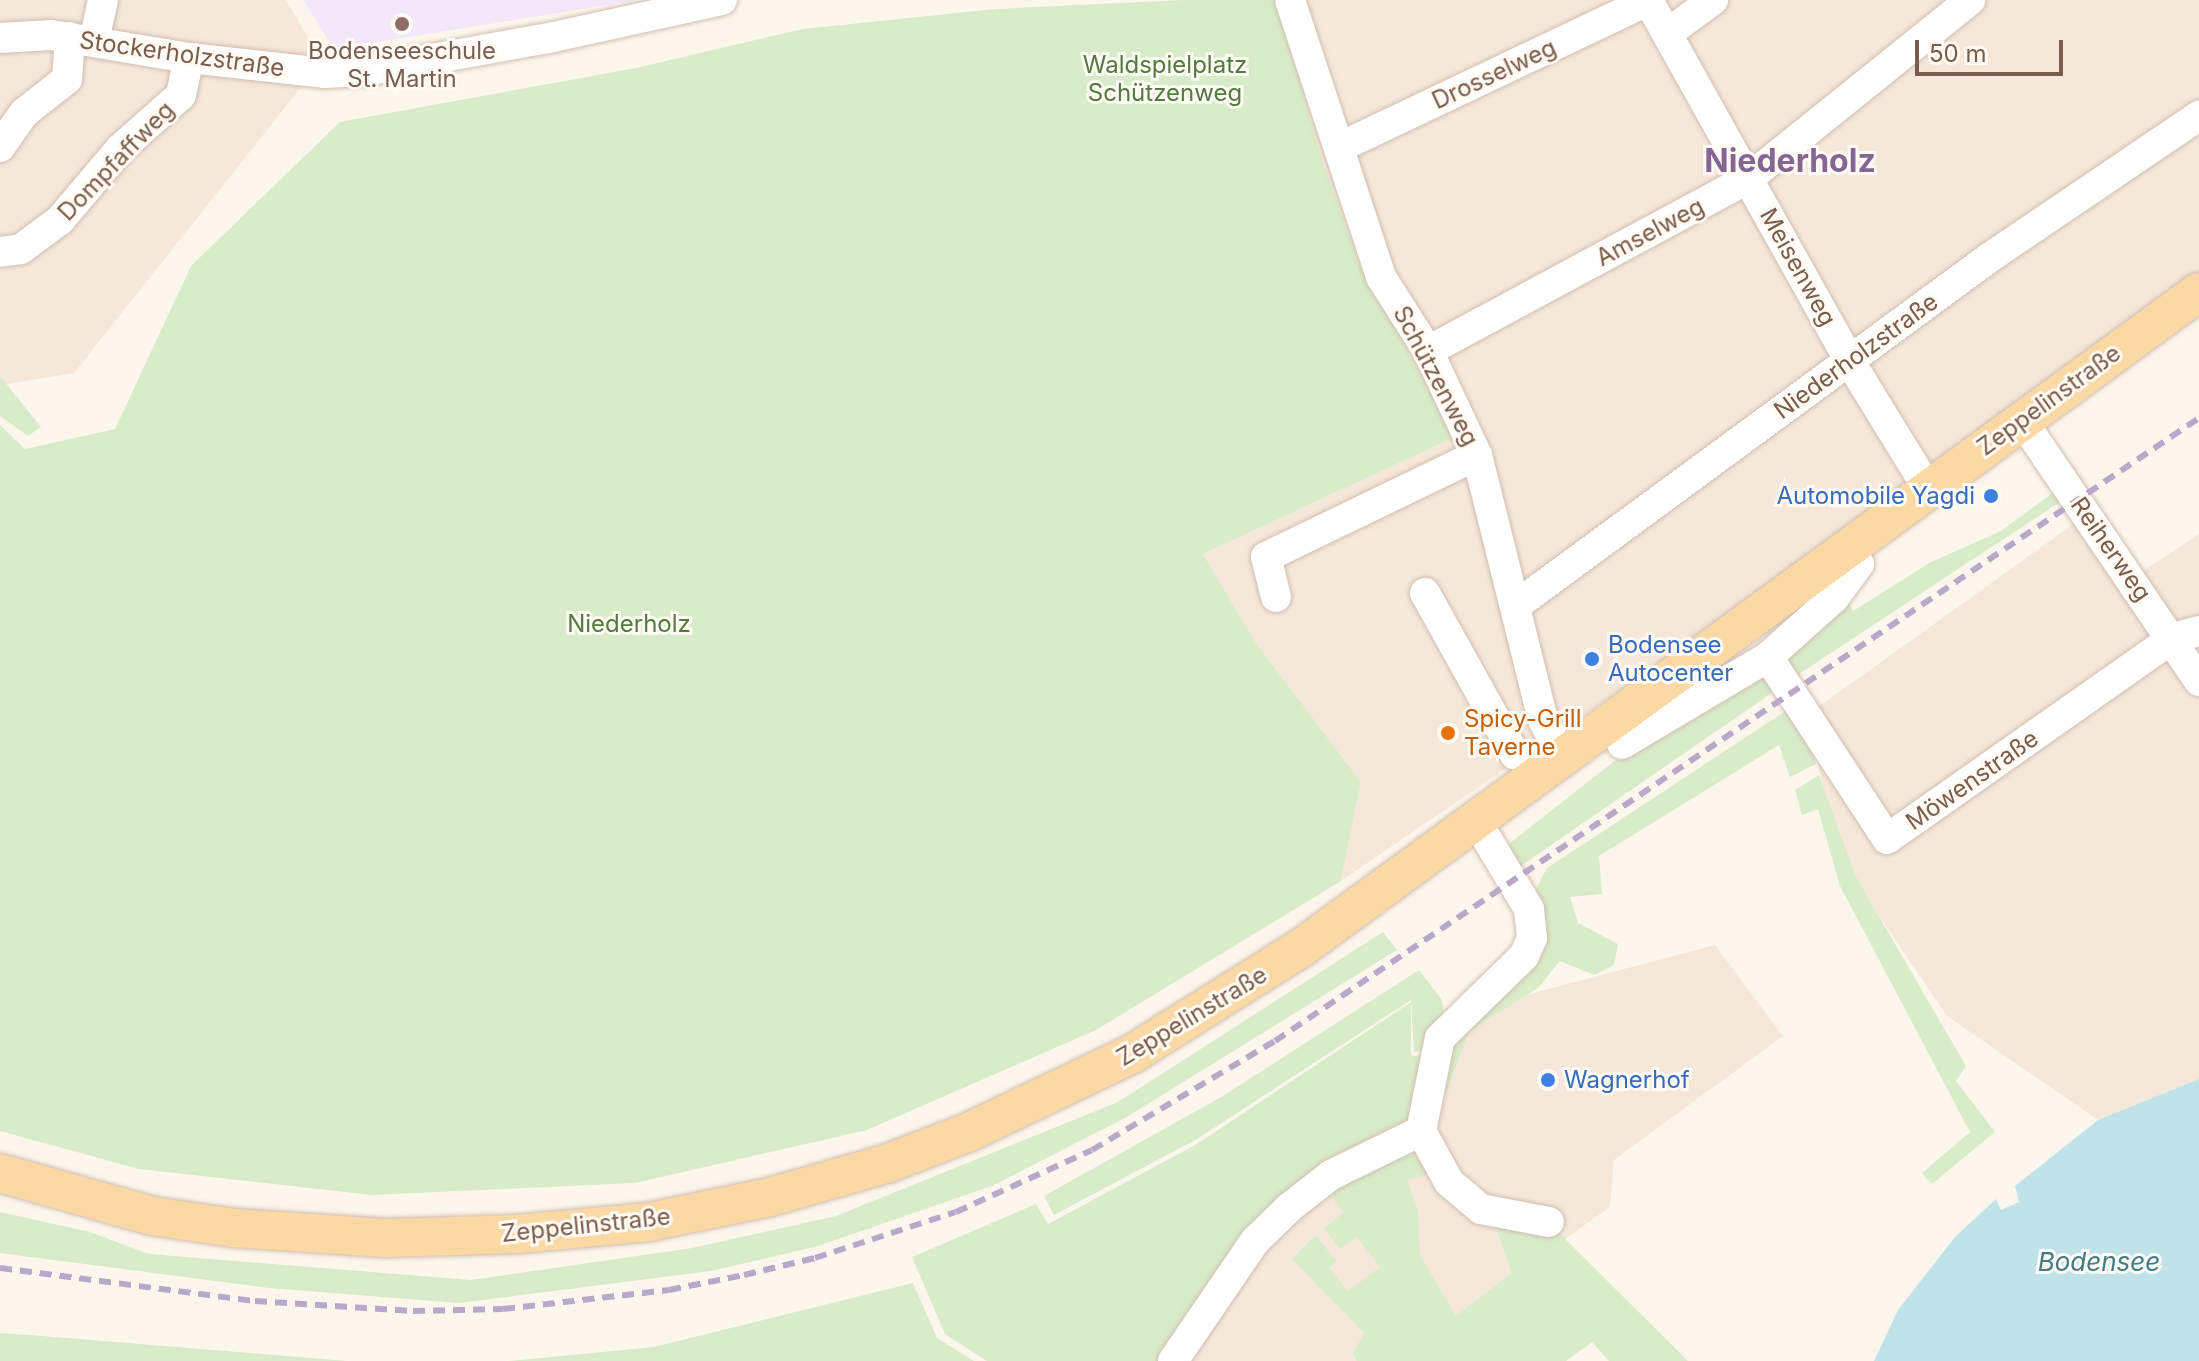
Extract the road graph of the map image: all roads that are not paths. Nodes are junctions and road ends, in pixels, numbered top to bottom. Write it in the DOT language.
graph roads {
  1 [pos="103,0"];
  2 [pos="722,0"];
  3 [pos="1290,0"];
  4 [pos="1648,0"];
  5 [pos="1713,0"];
  6 [pos="1970,0"];
  7 [pos="1668,33"];
  8 [pos="0,38"];
  9 [pos="82,39"];
  10 [pos="189,58"];
  11 [pos="2199,116"];
  12 [pos="0,147"];
  13 [pos="1340,147"];
  14 [pos="1749,178"];
  15 [pos="10,250"];
  16 [pos="2199,292"];
  17 [pos="1428,351"];
  18 [pos="1850,362"];
  19 [pos="2021,419"];
  20 [pos="1477,455"];
  21 [pos="1928,489"];
  22 [pos="1853,556"];
  23 [pos="1425,593"];
  24 [pos="1276,597"];
  25 [pos="1518,604"];
  26 [pos="2186,635"];
  27 [pos="1768,657"];
  28 [pos="2199,681"];
  29 [pos="1622,744"];
  30 [pos="1515,755"];
  31 [pos="1563,758"];
  32 [pos="1477,822"];
  33 [pos="1421,1131"];
  34 [pos="0,1173"];
  35 [pos="1549,1222"];
  36 [pos="1173,1361"];
  1 -- 9 [label="street"];
  2 -- 10 [label="street, Stockerholzstraße"];
  3 -- 13 [label="street, Schützenweg"];
  4 -- 7 [label="street, Meisenweg"];
  4 -- 13 [label="street, Drosselweg"];
  5 -- 7 [label="street"];
  6 -- 14 [label="street, Amselweg"];
  7 -- 14 [label="street, Meisenweg"];
  8 -- 9 [label="street, Stockerholzstraße"];
  9 -- 10 [label="street, Stockerholzstraße"];
  9 -- 12 [label="street"];
  10 -- 15 [label="street, Dompfaffweg"];
  11 -- 18 [label="street, Niederholzstraße"];
  13 -- 17 [label="street, Schützenweg"];
  14 -- 17 [label="street, Amselweg"];
  14 -- 18 [label="street, Meisenweg"];
  16 -- 19 [label="main road, Zeppelinstraße"];
  17 -- 20 [label="street, Schützenweg"];
  18 -- 21 [label="street, Meisenweg"];
  18 -- 25 [label="street, Niederholzstraße"];
  19 -- 21 [label="main road, Zeppelinstraße"];
  19 -- 26 [label="street, Reiherweg"];
  20 -- 24 [label="street"];
  20 -- 25 [label="street, Schützenweg"];
  21 -- 22 [label="main road, Zeppelinstraße"];
  22 -- 27 [label="street"];
  22 -- 31 [label="main road, Zeppelinstraße"];
  23 -- 30 [label="street"];
  25 -- 31 [label="street, Schützenweg"];
  26 -- 27 [label="street, Möwenstraße"];
  26 -- 28 [label="street, Reiherweg"];
  27 -- 29 [label="street"];
  31 -- 32 [label="main road, Zeppelinstraße"];
  32 -- 33 [label="street"];
  32 -- 34 [label="main road, Zeppelinstraße"];
  33 -- 35 [label="street"];
  33 -- 36 [label="street"];
}
